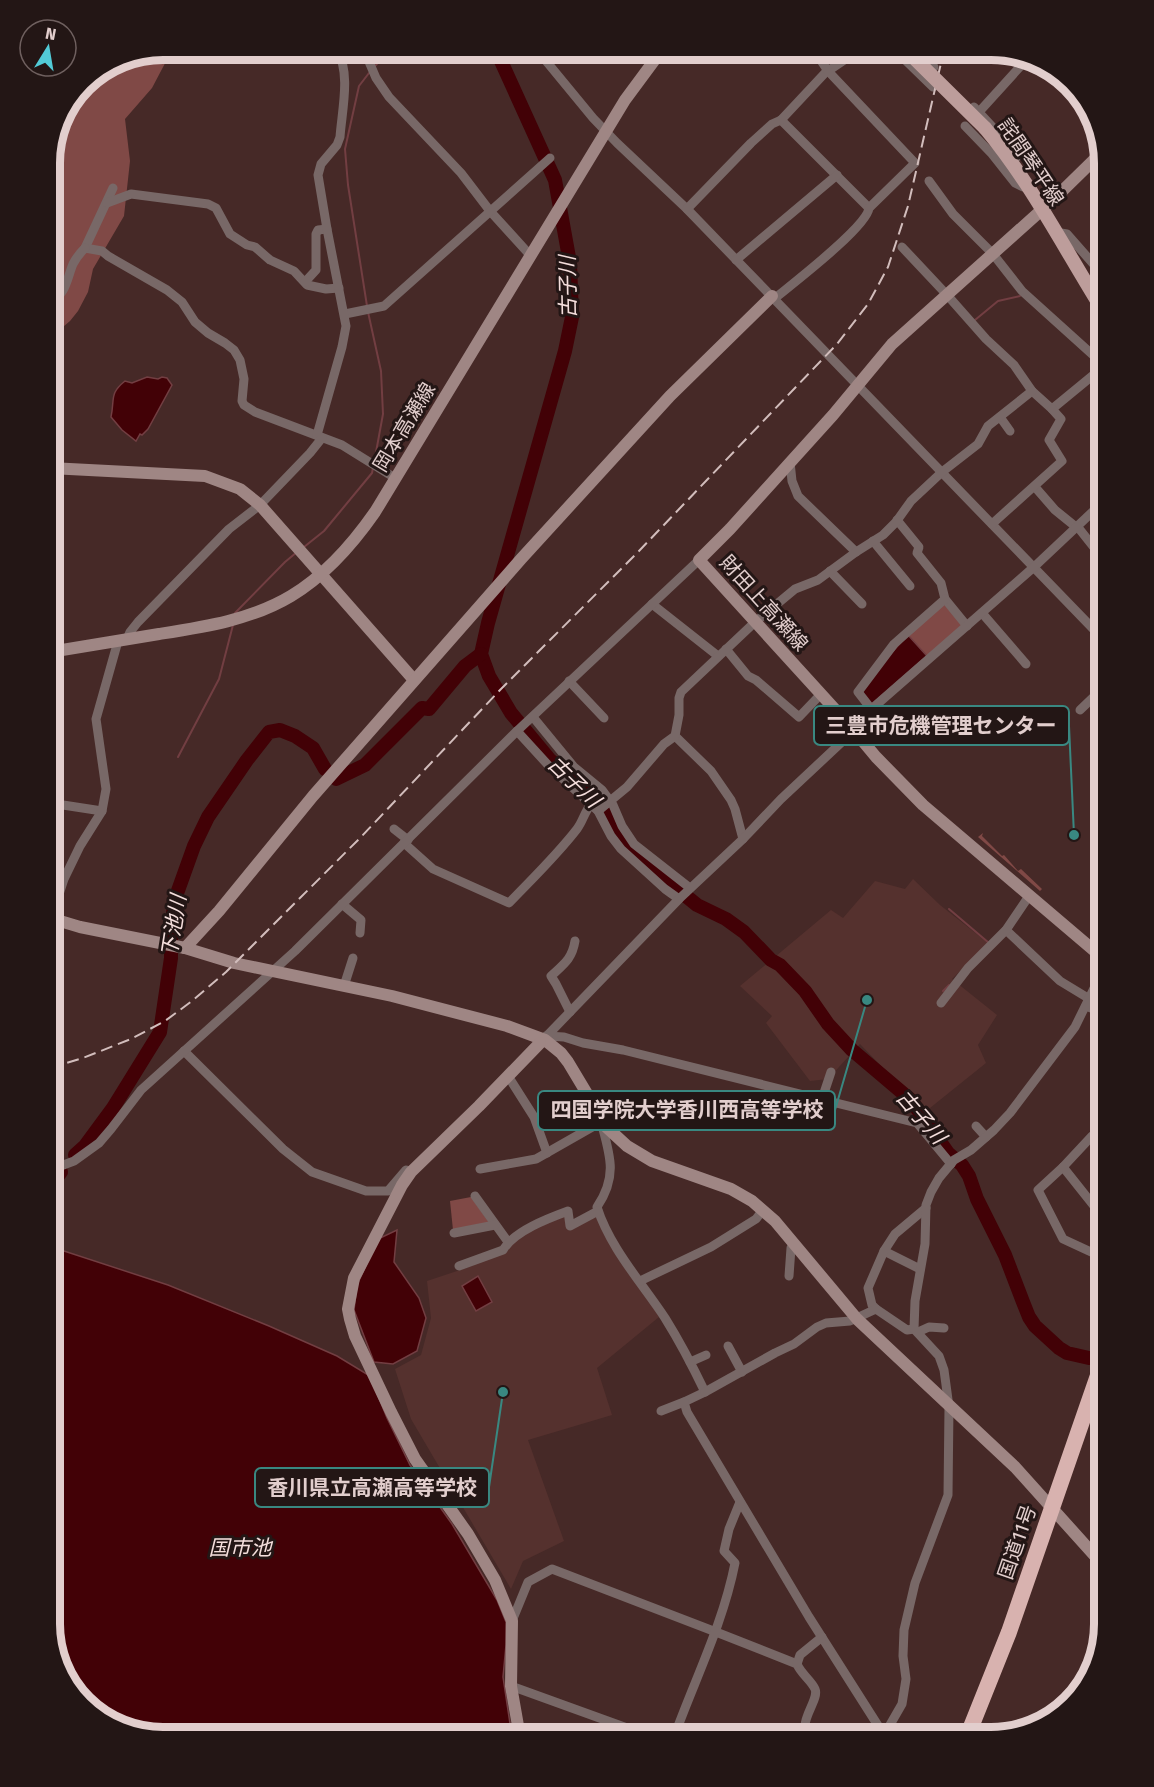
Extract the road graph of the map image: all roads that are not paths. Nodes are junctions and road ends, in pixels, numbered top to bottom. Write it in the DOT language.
graph roads {
  1 [pos="342,60"];
  2 [pos="368,60"];
  3 [pos="546,60"];
  4 [pos="654,60"];
  5 [pos="821,60"];
  6 [pos="844,60"];
  7 [pos="905,60"];
  8 [pos="916,60"];
  9 [pos="927,60"];
  10 [pos="1022,64"];
  11 [pos="934,67"];
  12 [pos="828,71"];
  13 [pos="933,87"];
  14 [pos="781,120"];
  15 [pos="965,126"];
  16 [pos="606,130"];
  17 [pos="550,158"];
  18 [pos="1094,160"];
  19 [pos="837,175"];
  20 [pos="929,181"];
  21 [pos="1028,186"];
  22 [pos="113,188"];
  23 [pos="107,203"];
  24 [pos="869,208"];
  25 [pos="687,209"];
  26 [pos="1041,210"];
  27 [pos="490,211"];
  28 [pos="327,229"];
  29 [pos="1055,232"];
  30 [pos="902,247"];
  31 [pos="85,248"];
  32 [pos="993,254"];
  33 [pos="530,255"];
  34 [pos="736,260"];
  35 [pos="1094,265"];
  36 [pos="305,282"];
  37 [pos="339,288"];
  38 [pos="60,294"];
  39 [pos="948,296"];
  40 [pos="1094,296"];
  41 [pos="773,298"];
  42 [pos="345,314"];
  43 [pos="1094,359"];
  44 [pos="1094,374"];
  45 [pos="859,386"];
  46 [pos="1032,391"];
  47 [pos="1052,409"];
  48 [pos="1000,417"];
  49 [pos="1010,431"];
  50 [pos="319,437"];
  51 [pos="790,462"];
  52 [pos="60,469"];
  53 [pos="942,472"];
  54 [pos="395,478"];
  55 [pos="1035,487"];
  56 [pos="260,505"];
  57 [pos="1094,511"];
  58 [pos="897,520"];
  59 [pos="992,524"];
  60 [pos="1077,527"];
  61 [pos="873,541"];
  62 [pos="1094,548"];
  63 [pos="856,552"];
  64 [pos="699,560"];
  65 [pos="1034,567"];
  66 [pos="830,571"];
  67 [pos="320,575"];
  68 [pos="910,586"];
  69 [pos="945,599"];
  70 [pos="652,604"];
  71 [pos="862,604"];
  72 [pos="982,613"];
  73 [pos="755,622"];
  74 [pos="967,626"];
  75 [pos="1094,630"];
  76 [pos="123,640"];
  77 [pos="726,649"];
  78 [pos="60,650"];
  79 [pos="718,656"];
  80 [pos="1026,664"];
  81 [pos="414,680"];
  82 [pos="569,681"];
  83 [pos="821,694"];
  84 [pos="1094,697"];
  85 [pos="872,710"];
  86 [pos="1080,710"];
  87 [pos="533,717"];
  88 [pos="603,718"];
  89 [pos="851,727"];
  90 [pos="517,731"];
  91 [pos="675,736"];
  92 [pos="610,801"];
  93 [pos="60,805"];
  94 [pos="597,808"];
  95 [pos="102,811"];
  96 [pos="394,829"];
  97 [pos="743,839"];
  98 [pos="406,841"];
  99 [pos="690,888"];
  100 [pos="60,890"];
  101 [pos="1029,896"];
  102 [pos="679,899"];
  103 [pos="342,904"];
  104 [pos="60,921"];
  105 [pos="1006,930"];
  106 [pos="360,933"];
  107 [pos="575,941"];
  108 [pos="185,948"];
  109 [pos="1094,951"];
  110 [pos="353,958"];
  111 [pos="272,971"];
  112 [pos="344,986"];
  113 [pos="1094,988"];
  114 [pos="1087,1002"];
  115 [pos="941,1003"];
  116 [pos="1094,1006"];
  117 [pos="570,1012"];
  118 [pos="543,1039"];
  119 [pos="184,1050"];
  120 [pos="831,1072"];
  121 [pos="508,1076"];
  122 [pos="822,1098"];
  123 [pos="601,1122"];
  124 [pos="976,1126"];
  125 [pos="1094,1134"];
  126 [pos="986,1137"];
  127 [pos="547,1153"];
  128 [pos="951,1164"];
  129 [pos="60,1166"];
  130 [pos="1063,1167"];
  131 [pos="480,1169"];
  132 [pos="411,1172"];
  133 [pos="475,1196"];
  134 [pos="1094,1206"];
  135 [pos="926,1208"];
  136 [pos="598,1210"];
  137 [pos="763,1210"];
  138 [pos="495,1225"];
  139 [pos="454,1233"];
  140 [pos="508,1242"];
  141 [pos="794,1244"];
  142 [pos="884,1251"];
  143 [pos="1094,1253"];
  144 [pos="459,1266"];
  145 [pos="920,1269"];
  146 [pos="789,1276"];
  147 [pos="640,1281"];
  148 [pos="876,1309"];
  149 [pos="857,1319"];
  150 [pos="944,1328"];
  151 [pos="916,1331"];
  152 [pos="728,1346"];
  153 [pos="705,1355"];
  154 [pos="690,1362"];
  155 [pos="742,1372"];
  156 [pos="1094,1386"];
  157 [pos="705,1392"];
  158 [pos="684,1402"];
  159 [pos="949,1407"];
  160 [pos="661,1411"];
  161 [pos="740,1502"];
  162 [pos="1051,1507"];
  163 [pos="1094,1555"];
  164 [pos="513,1621"];
  165 [pos="716,1632"];
  166 [pos="822,1636"];
  167 [pos="797,1664"];
  168 [pos="511,1686"];
  169 [pos="518,1727"];
  170 [pos="624,1727"];
  171 [pos="678,1727"];
  172 [pos="805,1727"];
  173 [pos="878,1727"];
  174 [pos="888,1727"];
  175 [pos="971,1727"];
  1 -- 28 [label="street"];
  2 -- 27 [label="street"];
  3 -- 16 [label="street"];
  4 -- 16 [label="street, 岡本高瀬線"];
  5 -- 12 [label="street"];
  6 -- 12 [label="street"];
  7 -- 13 [label="street"];
  8 -- 21 [label="main road, 詫間琴平線, bridge"];
  9 -- 11 [label="street"];
  10 -- 21 [label="street"];
  12 -- 14 [label="street"];
  12 -- 24 [label="street"];
  14 -- 19 [label="street"];
  14 -- 25 [label="street"];
  15 -- 21 [label="street"];
  16 -- 25 [label="street"];
  16 -- 33 [label="street, 岡本高瀬線"];
  17 -- 27 [label="street"];
  18 -- 26 [label="street, 財田上高瀬線"];
  19 -- 24 [label="street"];
  19 -- 34 [label="street"];
  20 -- 32 [label="street"];
  21 -- 26 [label="main road, 詫間琴平線"];
  22 -- 23 [label="street"];
  23 -- 31 [label="street"];
  23 -- 36 [label="street"];
  24 -- 41 [label="street"];
  25 -- 34 [label="street"];
  26 -- 29 [label="main road, 詫間琴平線"];
  26 -- 32 [label="street, 財田上高瀬線"];
  27 -- 33 [label="street"];
  27 -- 42 [label="street"];
  28 -- 36 [label="street"];
  28 -- 37 [label="street"];
  29 -- 35 [label="street"];
  29 -- 40 [label="main road, 詫間琴平線"];
  30 -- 39 [label="street"];
  31 -- 38 [label="street"];
  31 -- 50 [label="street"];
  32 -- 39 [label="street, 財田上高瀬線"];
  32 -- 43 [label="street"];
  33 -- 54 [label="street, 岡本高瀬線"];
  34 -- 41 [label="street"];
  36 -- 37 [label="street"];
  37 -- 42 [label="street"];
  39 -- 45 [label="street, 財田上高瀬線"];
  39 -- 46 [label="street"];
  41 -- 45 [label="street"];
  41 -- 81 [label="street"];
  42 -- 50 [label="street"];
  44 -- 47 [label="street"];
  45 -- 51 [label="street, 財田上高瀬線"];
  45 -- 53 [label="street"];
  46 -- 47 [label="street"];
  46 -- 48 [label="street"];
  47 -- 55 [label="street"];
  48 -- 49 [label="street"];
  48 -- 53 [label="street"];
  50 -- 54 [label="street"];
  50 -- 56 [label="street"];
  51 -- 63 [label="street"];
  51 -- 64 [label="street, 財田上高瀬線"];
  52 -- 56 [label="street"];
  53 -- 58 [label="street"];
  53 -- 59 [label="street"];
  54 -- 67 [label="street, 岡本高瀬線"];
  55 -- 59 [label="street"];
  55 -- 60 [label="street"];
  56 -- 67 [label="street"];
  56 -- 76 [label="street"];
  57 -- 60 [label="street"];
  58 -- 61 [label="street"];
  58 -- 69 [label="street"];
  59 -- 65 [label="street"];
  60 -- 62 [label="street"];
  60 -- 65 [label="street"];
  61 -- 63 [label="street"];
  61 -- 68 [label="street"];
  63 -- 66 [label="street"];
  64 -- 70 [label="street"];
  64 -- 73 [label="street, 財田上高瀬線"];
  65 -- 72 [label="street"];
  65 -- 75 [label="street"];
  66 -- 71 [label="street"];
  66 -- 73 [label="street"];
  67 -- 76 [label="street, 岡本高瀬線"];
  67 -- 81 [label="street"];
  69 -- 74 [label="street"];
  69 -- 85 [label="street"];
  70 -- 79 [label="street"];
  70 -- 82 [label="street"];
  72 -- 74 [label="street"];
  72 -- 80 [label="street"];
  73 -- 77 [label="street"];
  73 -- 83 [label="street, 財田上高瀬線"];
  74 -- 85 [label="street"];
  76 -- 78 [label="street, 岡本高瀬線"];
  76 -- 95 [label="street"];
  77 -- 79 [label="street"];
  77 -- 83 [label="street"];
  79 -- 91 [label="street"];
  81 -- 108 [label="street"];
  82 -- 87 [label="street"];
  82 -- 88 [label="street"];
  83 -- 89 [label="street, 財田上高瀬線"];
  84 -- 86 [label="street"];
  85 -- 89 [label="street"];
  87 -- 90 [label="street"];
  87 -- 92 [label="street"];
  89 -- 97 [label="street"];
  89 -- 101 [label="street, 財田上高瀬線"];
  90 -- 94 [label="street"];
  90 -- 98 [label="street"];
  91 -- 92 [label="street"];
  91 -- 97 [label="street"];
  92 -- 94 [label="street"];
  92 -- 99 [label="street"];
  93 -- 95 [label="street"];
  94 -- 98 [label="street"];
  94 -- 102 [label="street"];
  95 -- 100 [label="street"];
  96 -- 98 [label="street"];
  97 -- 99 [label="street"];
  98 -- 103 [label="street"];
  99 -- 102 [label="street"];
  101 -- 105 [label="street"];
  101 -- 109 [label="street, 財田上高瀬線"];
  102 -- 117 [label="street"];
  103 -- 106 [label="street"];
  103 -- 111 [label="street"];
  104 -- 108 [label="street"];
  105 -- 114 [label="street"];
  105 -- 115 [label="street"];
  107 -- 117 [label="street"];
  108 -- 111 [label="street"];
  110 -- 112 [label="street"];
  111 -- 112 [label="street"];
  111 -- 119 [label="street"];
  112 -- 118 [label="street"];
  113 -- 114 [label="street"];
  114 -- 116 [label="street"];
  114 -- 126 [label="street"];
  117 -- 118 [label="street"];
  118 -- 121 [label="street"];
  118 -- 122 [label="street"];
  118 -- 123 [label="street"];
  119 -- 129 [label="street"];
  119 -- 132 [label="street"];
  120 -- 122 [label="street"];
  121 -- 127 [label="street"];
  121 -- 132 [label="street"];
  122 -- 128 [label="street"];
  123 -- 127 [label="street"];
  123 -- 136 [label="street"];
  123 -- 137 [label="street"];
  124 -- 126 [label="street"];
  125 -- 130 [label="street"];
  126 -- 128 [label="street"];
  127 -- 131 [label="street"];
  128 -- 135 [label="street"];
  130 -- 134 [label="street"];
  130 -- 143 [label="street"];
  132 -- 164 [label="street"];
  133 -- 138 [label="street"];
  135 -- 142 [label="street"];
  135 -- 145 [label="street"];
  136 -- 140 [label="street"];
  136 -- 147 [label="street"];
  137 -- 141 [label="street"];
  137 -- 147 [label="street"];
  138 -- 139 [label="street"];
  138 -- 140 [label="street"];
  140 -- 144 [label="street"];
  141 -- 146 [label="street"];
  141 -- 149 [label="street"];
  142 -- 145 [label="street"];
  142 -- 148 [label="street"];
  145 -- 151 [label="street"];
  147 -- 154 [label="street"];
  148 -- 149 [label="street"];
  148 -- 151 [label="street"];
  149 -- 155 [label="street"];
  149 -- 159 [label="street"];
  150 -- 151 [label="street"];
  151 -- 159 [label="street"];
  152 -- 155 [label="street"];
  153 -- 154 [label="street"];
  154 -- 157 [label="street"];
  155 -- 157 [label="street"];
  156 -- 162 [label="highway, 国道11号"];
  157 -- 158 [label="street"];
  158 -- 160 [label="street"];
  158 -- 161 [label="street"];
  159 -- 162 [label="street"];
  159 -- 174 [label="street"];
  161 -- 165 [label="street"];
  161 -- 166 [label="street"];
  162 -- 163 [label="street"];
  162 -- 175 [label="highway, 国道11号"];
  164 -- 165 [label="street"];
  164 -- 168 [label="street"];
  165 -- 167 [label="street"];
  165 -- 171 [label="street"];
  166 -- 167 [label="street"];
  166 -- 173 [label="street"];
  167 -- 172 [label="street"];
  168 -- 169 [label="street"];
  168 -- 170 [label="street"];
}
